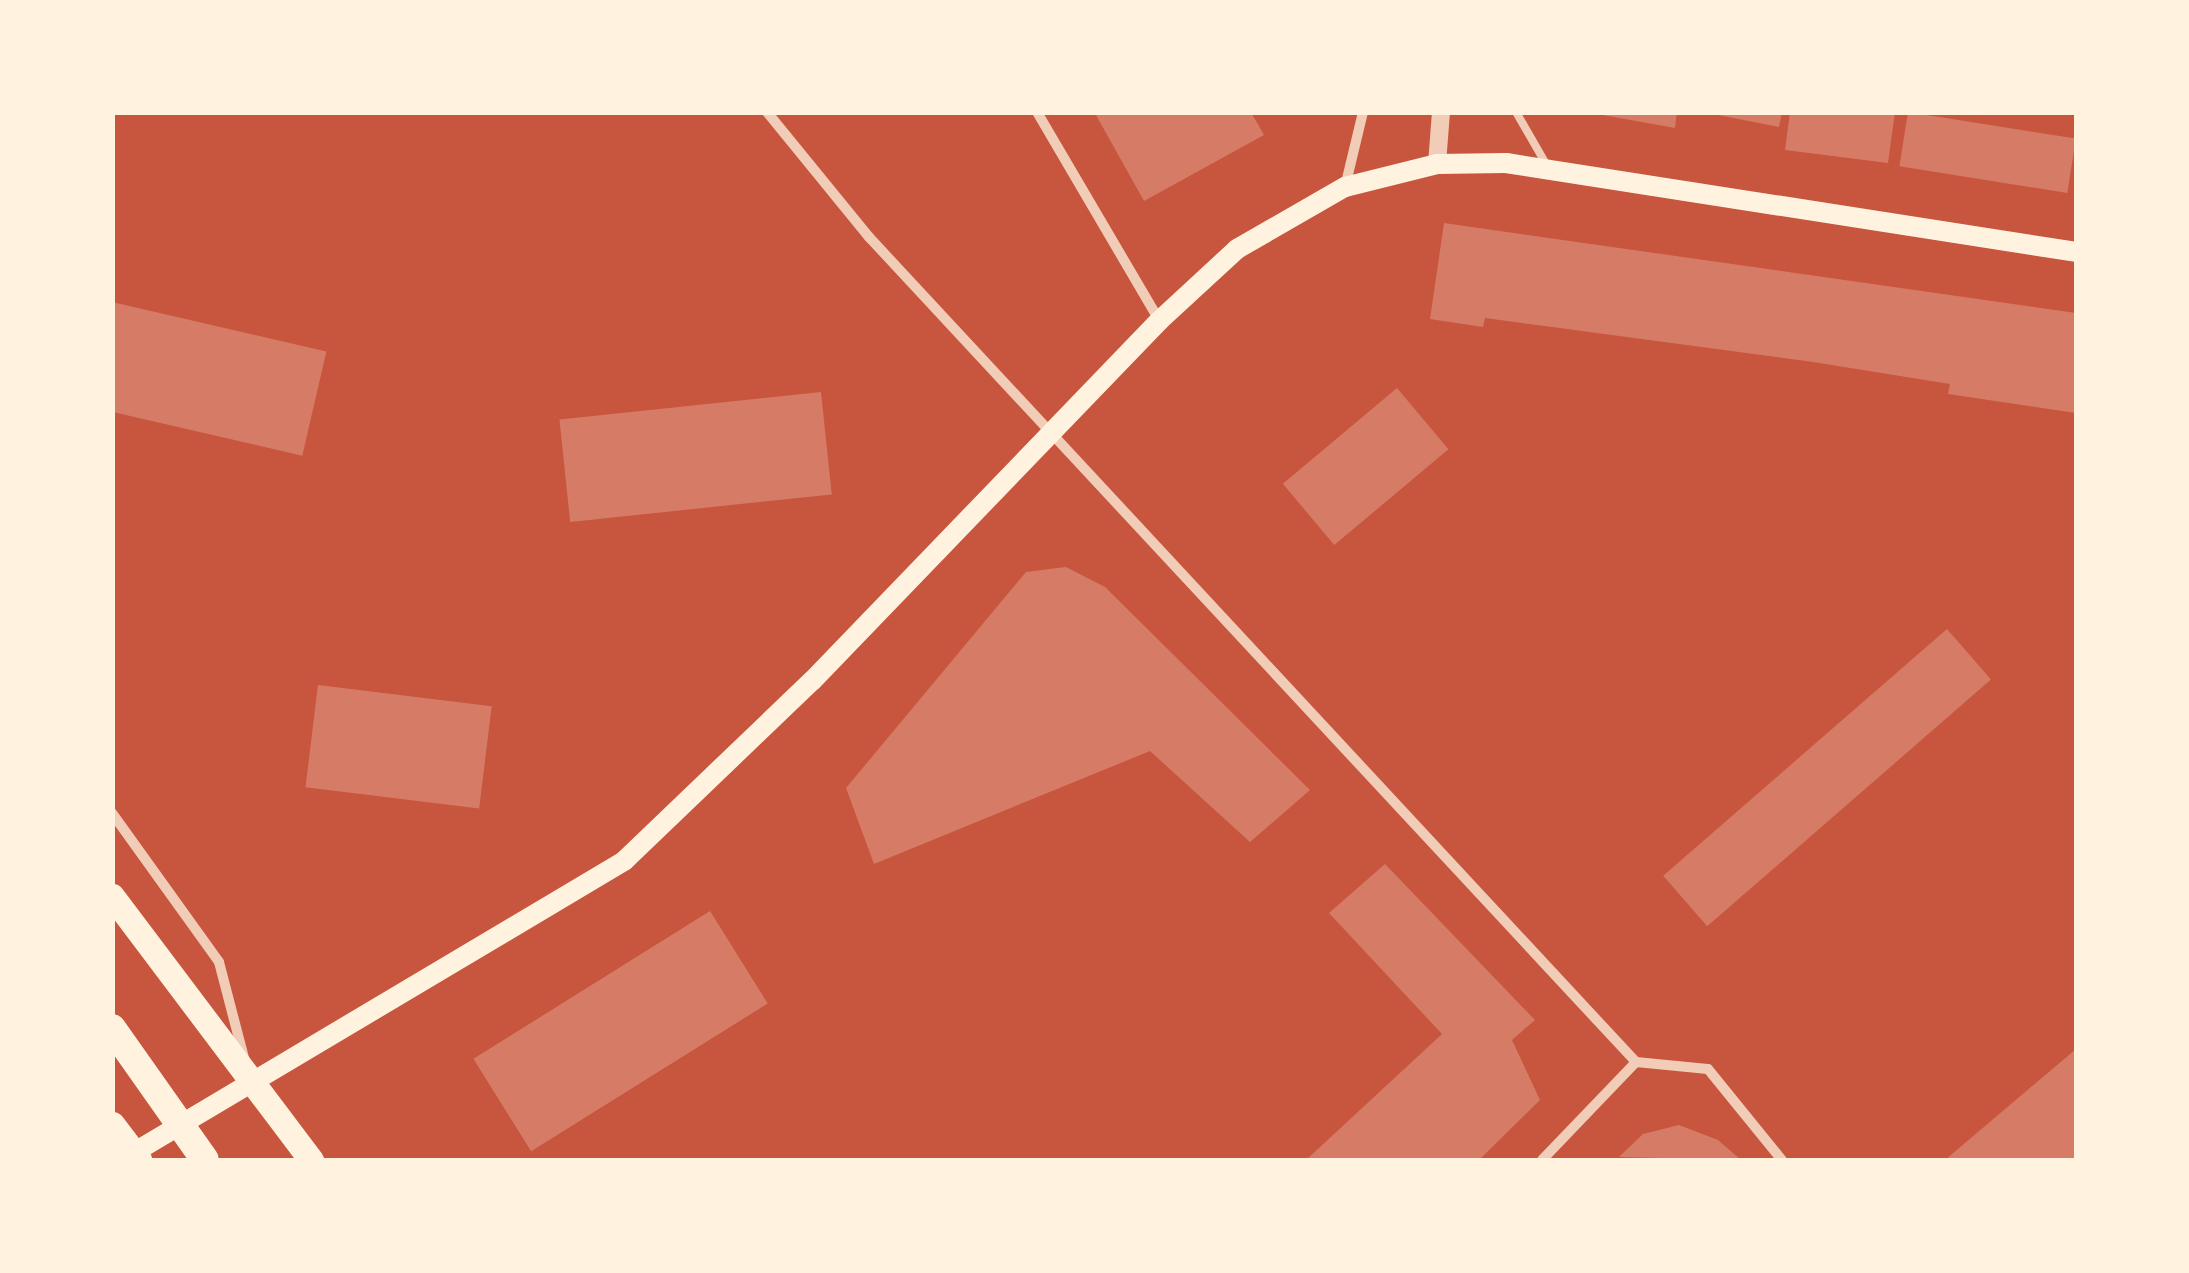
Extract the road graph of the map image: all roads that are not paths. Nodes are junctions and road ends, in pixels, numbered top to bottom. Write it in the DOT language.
graph roads {
  1 [pos="767,112"];
  2 [pos="1037,112"];
  3 [pos="1363,112"];
  4 [pos="1441,112"];
  5 [pos="1516,112"];
  6 [pos="1437,164"];
  7 [pos="1549,168"];
  8 [pos="1345,187"];
  9 [pos="2076,252"];
  10 [pos="1159,321"];
  11 [pos="1050,430"];
  12 [pos="112,813"];
  13 [pos="112,896"];
  14 [pos="112,1028"];
  15 [pos="1636,1062"];
  16 [pos="250,1078"];
  17 [pos="112,1126"];
  18 [pos="121,1160"];
  19 [pos="138,1160"];
  20 [pos="205,1160"];
  21 [pos="311,1160"];
  22 [pos="1542,1160"];
  23 [pos="1782,1160"];
  1 -- 11 [label="street"];
  2 -- 10 [label="street"];
  3 -- 8 [label="street"];
  4 -- 6 [label="street"];
  5 -- 7 [label="lane"];
  6 -- 7 [label="main road"];
  6 -- 8 [label="main road"];
  7 -- 9 [label="main road"];
  8 -- 10 [label="main road"];
  10 -- 11 [label="main road"];
  11 -- 15 [label="street"];
  11 -- 16 [label="main road"];
  12 -- 16 [label="street"];
  13 -- 16 [label="main road"];
  14 -- 20 [label="highway"];
  15 -- 22 [label="street"];
  15 -- 23 [label="street"];
  16 -- 18 [label="main road"];
  16 -- 21 [label="main road"];
  17 -- 19 [label="highway"];
}
